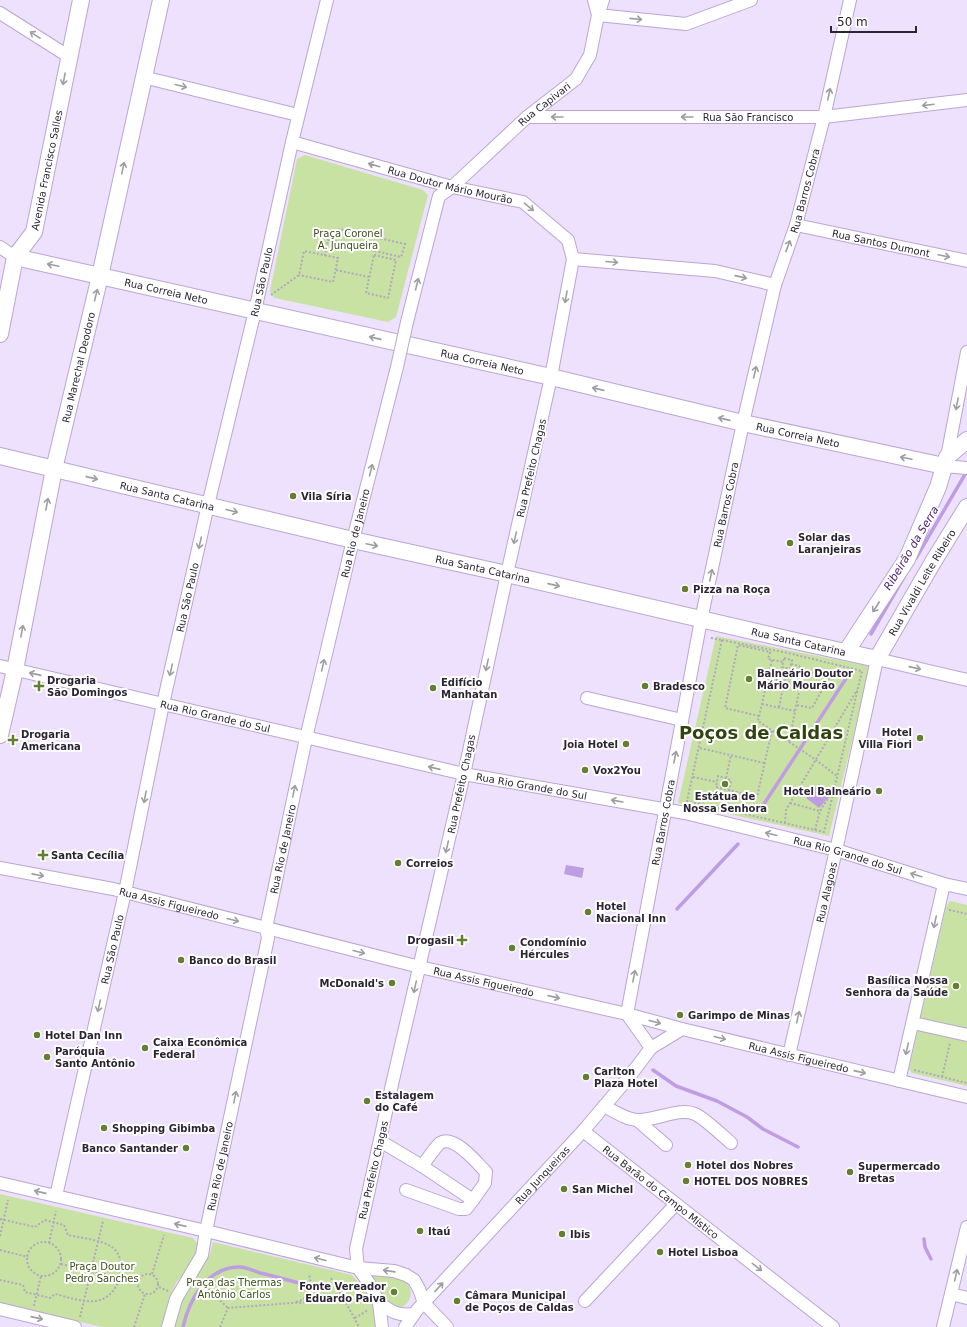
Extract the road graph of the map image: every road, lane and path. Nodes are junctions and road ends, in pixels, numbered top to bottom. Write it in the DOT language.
graph roads {
  1 [pos="80,0"];
  2 [pos="161,0"];
  3 [pos="327,0"];
  4 [pos="594,0"];
  5 [pos="603,0"];
  6 [pos="751,0"];
  7 [pos="850,0"];
  8 [pos="0,12"];
  9 [pos="598,15"];
  10 [pos="68,56"];
  11 [pos="143,77"];
  12 [pos="967,100"];
  13 [pos="298,115"];
  14 [pos="527,117"];
  15 [pos="824,117"];
  16 [pos="292,142"];
  17 [pos="452,187"];
  18 [pos="796,225"];
  19 [pos="336,242"];
  20 [pos="0,247"];
  21 [pos="325,256"];
  22 [pos="397,256"];
  23 [pos="15,257"];
  24 [pos="573,259"];
  25 [pos="396,260"];
  26 [pos="967,260"];
  27 [pos="336,270"];
  28 [pos="299,275"];
  29 [pos="100,276"];
  30 [pos="369,277"];
  31 [pos="775,285"];
  32 [pos="271,295"];
  33 [pos="254,311"];
  34 [pos="1,324"];
  35 [pos="967,352"];
  36 [pos="551,378"];
  37 [pos="743,423"];
  38 [pos="967,440"];
  39 [pos="0,456"];
  40 [pos="945,462"];
  41 [pos="967,468"];
  42 [pos="54,469"];
  43 [pos="208,505"];
  44 [pos="967,506"];
  45 [pos="353,540"];
  46 [pos="507,574"];
  47 [pos="701,620"];
  48 [pos="711,638"];
  49 [pos="722,640"];
  50 [pos="846,652"];
  51 [pos="788,654"];
  52 [pos="788,659"];
  53 [pos="877,659"];
  54 [pos="772,660"];
  55 [pos="783,662"];
  56 [pos="791,664"];
  57 [pos="7,668"];
  58 [pos="787,668"];
  59 [pos="803,671"];
  60 [pos="768,678"];
  61 [pos="967,680"];
  62 [pos="784,681"];
  63 [pos="800,685"];
  64 [pos="859,687"];
  65 [pos="823,689"];
  66 [pos="587,698"];
  67 [pos="163,704"];
  68 [pos="762,704"];
  69 [pos="796,705"];
  70 [pos="779,707"];
  71 [pos="795,711"];
  72 [pos="759,716"];
  73 [pos="682,720"];
  74 [pos="772,730"];
  75 [pos="0,735"];
  76 [pos="306,738"];
  77 [pos="789,742"];
  78 [pos="700,748"];
  79 [pos="731,755"];
  80 [pos="816,760"];
  81 [pos="764,763"];
  82 [pos="464,774"];
  83 [pos="837,776"];
  84 [pos="693,777"];
  85 [pos="726,778"];
  86 [pos="717,782"];
  87 [pos="834,789"];
  88 [pos="729,791"];
  89 [pos="747,794"];
  90 [pos="790,803"];
  91 [pos="665,809"];
  92 [pos="820,811"];
  93 [pos="743,813"];
  94 [pos="785,823"];
  95 [pos="815,830"];
  96 [pos="836,850"];
  97 [pos="0,868"];
  98 [pos="944,884"];
  99 [pos="967,889"];
  100 [pos="125,892"];
  101 [pos="967,914"];
  102 [pos="948,918"];
  103 [pos="266,928"];
  104 [pos="420,967"];
  105 [pos="627,1014"];
  106 [pos="913,1023"];
  107 [pos="682,1029"];
  108 [pos="953,1032"];
  109 [pos="967,1035"];
  110 [pos="651,1048"];
  111 [pos="789,1055"];
  112 [pos="912,1070"];
  113 [pos="942,1077"];
  114 [pos="899,1081"];
  115 [pos="967,1083"];
  116 [pos="967,1097"];
  117 [pos="604,1106"];
  118 [pos="637,1120"];
  119 [pos="583,1131"];
  120 [pos="380,1141"];
  121 [pos="731,1142"];
  122 [pos="666,1145"];
  123 [pos="422,1166"];
  124 [pos="0,1183"];
  125 [pos="406,1190"];
  126 [pos="56,1196"];
  127 [pos="8,1200"];
  128 [pos="473,1200"];
  129 [pos="676,1204"];
  130 [pos="56,1211"];
  131 [pos="0,1219"];
  132 [pos="4,1220"];
  133 [pos="53,1222"];
  134 [pos="103,1222"];
  135 [pos="967,1227"];
  136 [pos="206,1231"];
  137 [pos="164,1235"];
  138 [pos="0,1236"];
  139 [pos="48,1242"];
  140 [pos="98,1242"];
  141 [pos="0,1250"];
  142 [pos="28,1257"];
  143 [pos="61,1264"];
  144 [pos="358,1268"];
  145 [pos="91,1271"];
  146 [pos="152,1274"];
  147 [pos="309,1275"];
  148 [pos="41,1276"];
  149 [pos="120,1277"];
  150 [pos="196,1278"];
  151 [pos="331,1278"];
  152 [pos="0,1280"];
  153 [pos="138,1282"];
  154 [pos="158,1287"];
  155 [pos="168,1291"];
  156 [pos="145,1294"];
  157 [pos="951,1294"];
  158 [pos="36,1295"];
  159 [pos="967,1298"];
  160 [pos="84,1301"];
  161 [pos="585,1301"];
  162 [pos="345,1302"];
  163 [pos="291,1303"];
  164 [pos="424,1303"];
  165 [pos="374,1306"];
  166 [pos="34,1307"];
  167 [pos="228,1308"];
  168 [pos="0,1309"];
  169 [pos="414,1314"];
  170 [pos="355,1318"];
  171 [pos="77,1323"];
  172 [pos="827,1325"];
  173 [pos="134,1327"];
  174 [pos="168,1327"];
  175 [pos="220,1327"];
  176 [pos="360,1327"];
  177 [pos="382,1327"];
  178 [pos="405,1327"];
  179 [pos="447,1327"];
  180 [pos="943,1327"];
  1 -- 10 [label="main road, Avenida Francisco Salles"];
  2 -- 11 [label="main road, Rua Marechal Deodoro"];
  3 -- 13 [label="street, Rua São Paulo"];
  4 -- 9 [label="street, Rua Capivari"];
  5 -- 9 [label="street"];
  9 -- 6 [label="street, one-way"];
  15 -- 7 [label="street, Rua Barros Cobra, one-way"];
  10 -- 8 [label="street, one-way"];
  9 -- 14 [label="street, Rua Capivari"];
  10 -- 23 [label="main road, Avenida Francisco Salles, one-way"];
  11 -- 13 [label="street, one-way"];
  29 -- 11 [label="main road, Rua Marechal Deodoro, one-way"];
  12 -- 15 [label="street, Rua São Francisco, one-way"];
  13 -- 16 [label="street, Rua São Paulo"];
  15 -- 14 [label="street, Rua São Francisco, one-way"];
  14 -- 17 [label="street, Rua Capivari"];
  15 -- 18 [label="street, Rua Barros Cobra"];
  17 -- 16 [label="street, Rua Doutor Mário Mourão, one-way"];
  16 -- 33 [label="street, Rua São Paulo"];
  17 -- 24 [label="street, Rua Doutor Mário Mourão, one-way"];
  45 -- 17 [label="street, Rua Rio de Janeiro, one-way, bridge"];
  18 -- 26 [label="street, Rua Santos Dumont, one-way"];
  31 -- 18 [label="street, Rua Barros Cobra, one-way"];
  19 -- 21 [label="path"];
  19 -- 22 [label="path"];
  19 -- 22 [label="path"];
  20 -- 23 [label="street, Rua Correia Neto"];
  21 -- 27 [label="path"];
  21 -- 28 [label="path"];
  22 -- 25 [label="path"];
  29 -- 23 [label="main road, Rua Correia Neto, one-way"];
  23 -- 34 [label="main road, Avenida Francisco Salles"];
  24 -- 31 [label="street, one-way"];
  24 -- 36 [label="street, Rua Prefeito Chagas, one-way"];
  25 -- 30 [label="path"];
  25 -- 30 [label="path"];
  27 -- 28 [label="path"];
  27 -- 30 [label="path"];
  28 -- 32 [label="path"];
  29 -- 33 [label="main road, Rua Correia Neto"];
  42 -- 29 [label="main road, Rua Marechal Deodoro, one-way"];
  37 -- 31 [label="street, Rua Barros Cobra, one-way"];
  36 -- 33 [label="main road, Rua Correia Neto, one-way"];
  33 -- 43 [label="street, Rua São Paulo"];
  35 -- 40 [label="street, one-way"];
  37 -- 36 [label="main road, Rua Correia Neto, one-way"];
  36 -- 46 [label="street, Rua Prefeito Chagas, one-way"];
  40 -- 37 [label="main road, Rua Correia Neto, one-way"];
  47 -- 37 [label="street, Rua Barros Cobra, one-way"];
  38 -- 40 [label="main road"];
  39 -- 42 [label="main road, Rua Santa Catarina"];
  40 -- 41 [label="street, Rua Correia Neto"];
  40 -- 50 [label="main road, one-way"];
  42 -- 43 [label="main road, Rua Santa Catarina, one-way"];
  57 -- 42 [label="main road, Rua Marechal Deodoro, one-way"];
  43 -- 45 [label="main road, Rua Santa Catarina, one-way"];
  43 -- 67 [label="street, Rua São Paulo, one-way"];
  44 -- 53 [label="main road, Rua Vivaldi Leite Ribeiro"];
  45 -- 46 [label="main road, Rua Santa Catarina, one-way"];
  76 -- 45 [label="street, Rua Rio de Janeiro, one-way"];
  46 -- 47 [label="main road, Rua Santa Catarina, one-way"];
  46 -- 82 [label="street, Rua Prefeito Chagas, one-way"];
  47 -- 50 [label="main road, Rua Santa Catarina"];
  47 -- 73 [label="street, Rua Barros Cobra"];
  48 -- 49 [label="path"];
  49 -- 51 [label="path"];
  49 -- 78 [label="path"];
  50 -- 53 [label="main road, Rua Santa Catarina"];
  51 -- 52 [label="path"];
  51 -- 64 [label="path"];
  52 -- 55 [label="path"];
  52 -- 56 [label="path"];
  53 -- 61 [label="street, Rua Santa Catarina, one-way"];
  53 -- 96 [label="street, Rua Alagoas"];
  54 -- 55 [label="path"];
  54 -- 60 [label="path"];
  54 -- 72 [label="path"];
  55 -- 58 [label="path"];
  56 -- 58 [label="path"];
  56 -- 59 [label="path"];
  67 -- 57 [label="street, Rua Rio Grande do Sul, one-way"];
  57 -- 75 [label="main road, Rua Marechal Deodoro"];
  58 -- 62 [label="path"];
  59 -- 63 [label="path"];
  59 -- 65 [label="path"];
  60 -- 62 [label="path"];
  60 -- 68 [label="path"];
  62 -- 63 [label="path"];
  62 -- 70 [label="path"];
  63 -- 65 [label="path"];
  63 -- 69 [label="path"];
  64 -- 80 [label="path"];
  64 -- 83 [label="path"];
  65 -- 69 [label="path"];
  66 -- 73 [label="street"];
  67 -- 76 [label="street, Rua Rio Grande do Sul"];
  67 -- 100 [label="street, Rua São Paulo, one-way"];
  68 -- 70 [label="path"];
  68 -- 72 [label="path"];
  69 -- 71 [label="path"];
  70 -- 71 [label="path"];
  71 -- 77 [label="path"];
  72 -- 74 [label="path"];
  91 -- 73 [label="street, Rua Barros Cobra, one-way"];
  74 -- 77 [label="path"];
  74 -- 81 [label="path"];
  82 -- 76 [label="street, Rua Rio Grande do Sul, one-way"];
  103 -- 76 [label="street, Rua Rio de Janeiro, one-way"];
  77 -- 80 [label="path"];
  78 -- 79 [label="path"];
  78 -- 84 [label="path"];
  79 -- 81 [label="path"];
  79 -- 85 [label="path"];
  80 -- 83 [label="path"];
  80 -- 90 [label="path"];
  81 -- 89 [label="path"];
  91 -- 82 [label="street, Rua Rio Grande do Sul, one-way"];
  82 -- 104 [label="street, Rua Prefeito Chagas, one-way"];
  83 -- 87 [label="path"];
  84 -- 86 [label="path"];
  84 -- 93 [label="path"];
  85 -- 86 [label="path"];
  85 -- 88 [label="path"];
  86 -- 88 [label="path"];
  87 -- 92 [label="path"];
  87 -- 95 [label="path"];
  88 -- 89 [label="path"];
  89 -- 93 [label="path"];
  90 -- 92 [label="path"];
  90 -- 94 [label="path"];
  96 -- 91 [label="street, Rua Rio Grande do Sul, one-way"];
  105 -- 91 [label="street, Rua Barros Cobra, one-way"];
  92 -- 95 [label="path"];
  93 -- 94 [label="path"];
  94 -- 95 [label="path"];
  98 -- 96 [label="street, Rua Rio Grande do Sul, one-way"];
  111 -- 96 [label="street, Rua Alagoas, one-way"];
  97 -- 100 [label="street, Rua Assis Figueiredo, one-way"];
  98 -- 99 [label="street, Rua Rio Grande do Sul"];
  98 -- 106 [label="street, one-way"];
  100 -- 103 [label="street, Rua Assis Figueiredo, one-way"];
  100 -- 126 [label="street, Rua São Paulo, one-way"];
  101 -- 102 [label="path"];
  103 -- 104 [label="street, Rua Assis Figueiredo, one-way"];
  136 -- 103 [label="street, Rua Rio de Janeiro, one-way"];
  104 -- 105 [label="street, Rua Assis Figueiredo, one-way"];
  104 -- 120 [label="street, Rua Prefeito Chagas, one-way"];
  105 -- 107 [label="street, Rua Assis Figueiredo, one-way"];
  105 -- 110 [label="street"];
  106 -- 108 [label="street"];
  106 -- 114 [label="street, one-way"];
  107 -- 110 [label="street, Rua Junqueiras"];
  107 -- 111 [label="street, Rua Assis Figueiredo, one-way"];
  108 -- 109 [label="street"];
  108 -- 113 [label="path"];
  110 -- 117 [label="street, Rua Junqueiras"];
  111 -- 114 [label="street, Rua Assis Figueiredo, one-way"];
  112 -- 113 [label="path"];
  113 -- 115 [label="path"];
  114 -- 116 [label="street, Rua Assis Figueiredo"];
  117 -- 118 [label="street"];
  117 -- 119 [label="street, Rua Junqueiras"];
  118 -- 121 [label="street"];
  118 -- 122 [label="street"];
  119 -- 129 [label="street, Rua Barão do Campo Místico"];
  164 -- 119 [label="street, Rua Junqueiras, one-way"];
  120 -- 123 [label="street"];
  120 -- 144 [label="street, Rua Prefeito Chagas"];
  123 -- 128 [label="street"];
  123 -- 128 [label="street"];
  126 -- 124 [label="street, one-way"];
  125 -- 128 [label="street"];
  136 -- 126 [label="street, one-way"];
  127 -- 132 [label="path"];
  129 -- 161 [label="street"];
  129 -- 172 [label="street, Rua Barão do Campo Místico, one-way"];
  130 -- 133 [label="path"];
  131 -- 132 [label="path"];
  132 -- 133 [label="path"];
  132 -- 138 [label="path"];
  133 -- 139 [label="path"];
  133 -- 140 [label="path"];
  134 -- 140 [label="path"];
  157 -- 135 [label="street, one-way"];
  144 -- 136 [label="street, one-way"];
  136 -- 174 [label="street, Rua Rio de Janeiro"];
  137 -- 146 [label="path"];
  139 -- 142 [label="path"];
  139 -- 143 [label="path"];
  140 -- 145 [label="path"];
  140 -- 149 [label="path"];
  141 -- 142 [label="path"];
  142 -- 148 [label="path"];
  143 -- 145 [label="path"];
  143 -- 148 [label="path"];
  164 -- 144 [label="street, one-way"];
  144 -- 165 [label="street"];
  145 -- 149 [label="path"];
  145 -- 160 [label="path"];
  146 -- 153 [label="path"];
  146 -- 154 [label="path"];
  147 -- 163 [label="path"];
  148 -- 158 [label="path"];
  149 -- 153 [label="path"];
  149 -- 160 [label="path"];
  150 -- 167 [label="path"];
  151 -- 162 [label="path"];
  152 -- 158 [label="path"];
  153 -- 156 [label="path"];
  154 -- 155 [label="path"];
  154 -- 156 [label="path"];
  156 -- 173 [label="path"];
  157 -- 159 [label="street"];
  157 -- 180 [label="street"];
  158 -- 160 [label="path"];
  158 -- 166 [label="path"];
  160 -- 171 [label="path"];
  162 -- 163 [label="path"];
  162 -- 170 [label="path"];
  163 -- 167 [label="path"];
  164 -- 169 [label="street, Rua Junqueiras"];
  164 -- 179 [label="street"];
  165 -- 169 [label="street"];
  165 -- 170 [label="path"];
  165 -- 177 [label="street"];
  167 -- 175 [label="path"];
  168 -- 171 [label="street, one-way"];
  169 -- 178 [label="street, Rua Junqueiras"];
  170 -- 176 [label="path"];
}
